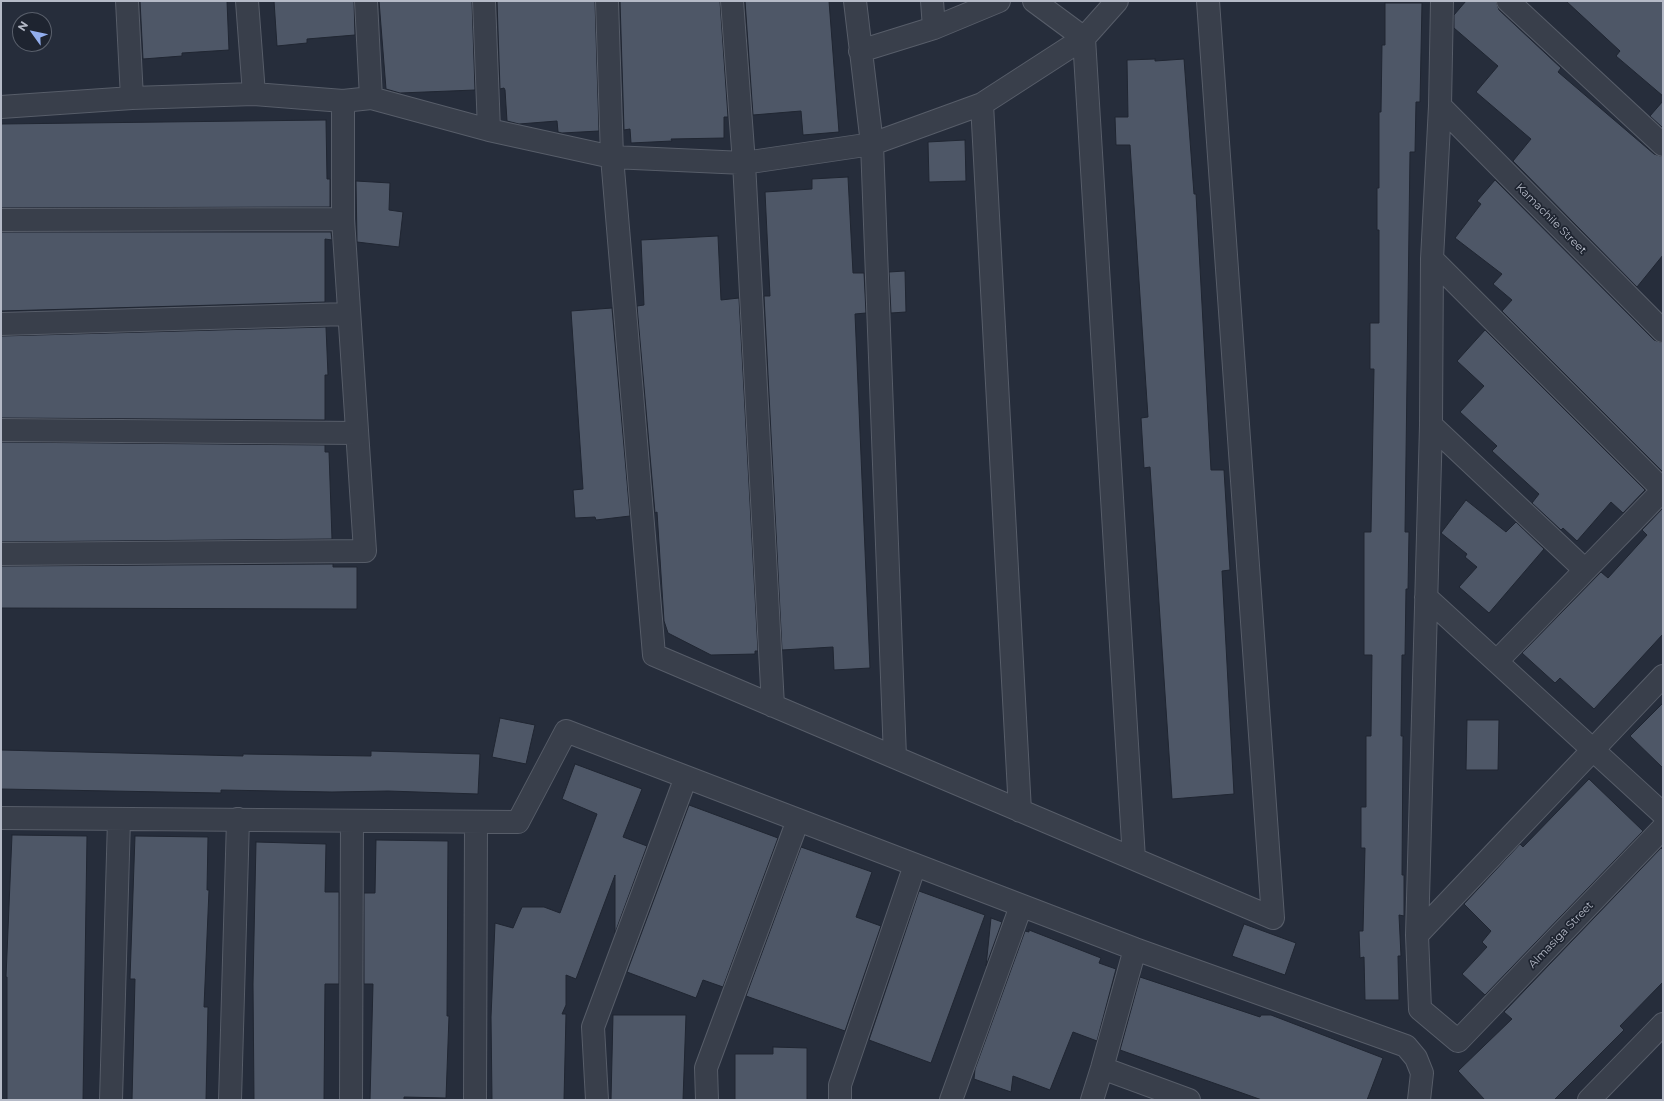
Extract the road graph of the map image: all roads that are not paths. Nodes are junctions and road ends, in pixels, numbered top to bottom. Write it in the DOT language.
graph roads {
  1 [pos="127,1"];
  2 [pos="247,1"];
  3 [pos="366,1"];
  4 [pos="484,1"];
  5 [pos="607,1"];
  6 [pos="732,1"];
  7 [pos="855,1"];
  8 [pos="932,1"];
  9 [pos="999,1"];
  10 [pos="1034,1"];
  11 [pos="1117,1"];
  12 [pos="1208,1"];
  13 [pos="1442,1"];
  14 [pos="1508,1"];
  15 [pos="934,28"];
  16 [pos="1084,38"];
  17 [pos="860,51"];
  18 [pos="254,94"];
  19 [pos="132,98"];
  20 [pos="371,98"];
  21 [pos="343,101"];
  22 [pos="982,104"];
  23 [pos="1440,106"];
  24 [pos="1,107"];
  25 [pos="489,130"];
  26 [pos="872,144"];
  27 [pos="1663,145"];
  28 [pos="612,157"];
  29 [pos="744,163"];
  30 [pos="343,219"];
  31 [pos="1,220"];
  32 [pos="1432,259"];
  33 [pos="348,314"];
  34 [pos="1,324"];
  35 [pos="1663,331"];
  36 [pos="1431,424"];
  37 [pos="1,430"];
  38 [pos="357,433"];
  39 [pos="1663,490"];
  40 [pos="1,554"];
  41 [pos="1585,570"];
  42 [pos="1426,597"];
  43 [pos="1497,661"];
  44 [pos="1663,676"];
  45 [pos="773,706"];
  46 [pos="1593,750"];
  47 [pos="895,758"];
  48 [pos="686,777"];
  49 [pos="1020,811"];
  50 [pos="1663,814"];
  51 [pos="1,818"];
  52 [pos="119,818"];
  53 [pos="238,819"];
  54 [pos="798,820"];
  55 [pos="352,821"];
  56 [pos="476,822"];
  57 [pos="1663,828"];
  58 [pos="1134,859"];
  59 [pos="915,865"];
  60 [pos="1021,906"];
  61 [pos="1417,935"];
  62 [pos="1135,949"];
  63 [pos="1663,1024"];
  64 [pos="1102,1068"];
  65 [pos="111,1100"];
  66 [pos="230,1100"];
  67 [pos="351,1100"];
  68 [pos="476,1100"];
  69 [pos="598,1100"];
  70 [pos="707,1100"];
  71 [pos="840,1100"];
  72 [pos="951,1100"];
  73 [pos="1092,1100"];
  74 [pos="1189,1100"];
  75 [pos="1419,1100"];
  76 [pos="1589,1100"];
  1 -- 19 [label="street"];
  2 -- 18 [label="street"];
  3 -- 20 [label="street"];
  4 -- 25 [label="street"];
  5 -- 28 [label="street"];
  6 -- 29 [label="street"];
  7 -- 17 [label="street"];
  8 -- 15 [label="street"];
  9 -- 15 [label="street"];
  10 -- 16 [label="street"];
  11 -- 16 [label="street"];
  12 -- 58 [label="street"];
  13 -- 23 [label="street"];
  14 -- 27 [label="street"];
  15 -- 17 [label="street"];
  16 -- 22 [label="street"];
  16 -- 58 [label="street"];
  17 -- 26 [label="street"];
  18 -- 19 [label="street"];
  18 -- 21 [label="street"];
  19 -- 24 [label="street"];
  20 -- 21 [label="street"];
  20 -- 25 [label="street"];
  21 -- 30 [label="street"];
  22 -- 26 [label="street"];
  22 -- 49 [label="street"];
  23 -- 32 [label="street"];
  23 -- 35 [label="street, Kamachile Street"];
  25 -- 28 [label="street"];
  26 -- 29 [label="street"];
  26 -- 47 [label="street"];
  28 -- 29 [label="street"];
  28 -- 45 [label="street"];
  29 -- 45 [label="street"];
  30 -- 31 [label="street"];
  30 -- 33 [label="street"];
  32 -- 36 [label="street"];
  32 -- 39 [label="street"];
  33 -- 34 [label="street"];
  33 -- 38 [label="street"];
  36 -- 41 [label="street"];
  36 -- 42 [label="street"];
  37 -- 38 [label="street"];
  38 -- 40 [label="street"];
  39 -- 41 [label="street"];
  41 -- 43 [label="street"];
  42 -- 43 [label="street"];
  42 -- 61 [label="street"];
  43 -- 46 [label="street"];
  44 -- 46 [label="street"];
  45 -- 47 [label="street"];
  46 -- 50 [label="street"];
  46 -- 61 [label="street"];
  47 -- 49 [label="street"];
  48 -- 54 [label="street"];
  48 -- 56 [label="street"];
  48 -- 69 [label="street"];
  49 -- 58 [label="street"];
  51 -- 52 [label="street"];
  52 -- 53 [label="street"];
  52 -- 65 [label="street"];
  53 -- 55 [label="street"];
  53 -- 66 [label="street"];
  54 -- 59 [label="street"];
  54 -- 70 [label="street"];
  55 -- 56 [label="street"];
  55 -- 67 [label="street"];
  56 -- 68 [label="street"];
  57 -- 61 [label="street, Almasiga Street"];
  59 -- 60 [label="street"];
  59 -- 71 [label="street"];
  60 -- 62 [label="street"];
  60 -- 72 [label="street"];
  62 -- 64 [label="street"];
  62 -- 75 [label="street"];
  63 -- 76 [label="street"];
  64 -- 73 [label="street"];
  64 -- 74 [label="street"];
}
